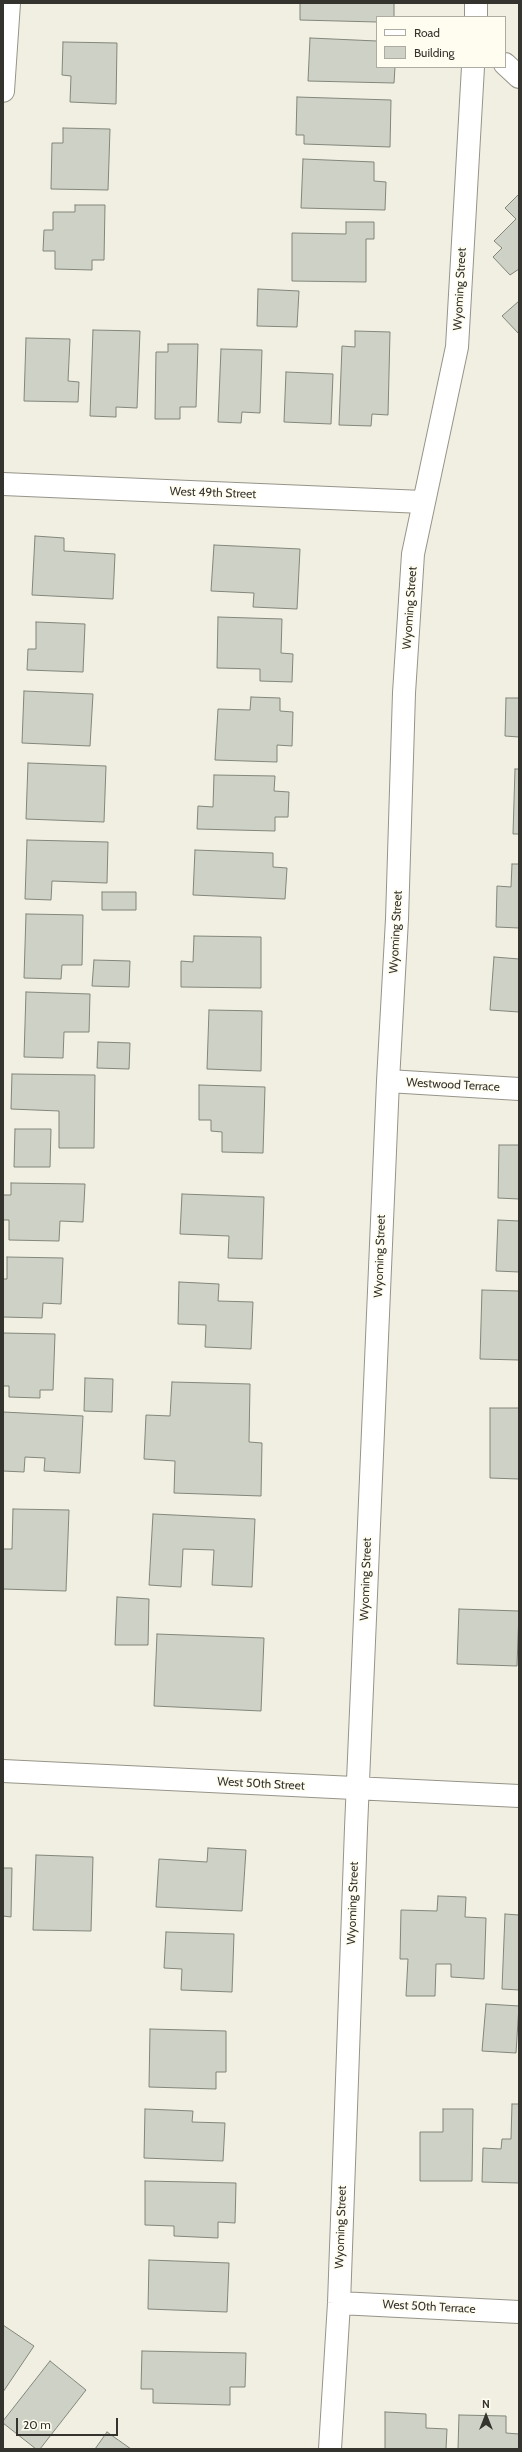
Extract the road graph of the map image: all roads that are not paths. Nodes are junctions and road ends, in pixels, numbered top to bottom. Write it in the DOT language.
graph roads {
  1 [pos="9,3"];
  2 [pos="476,3"];
  3 [pos="476,16"];
  4 [pos="506,65"];
  5 [pos="473,68"];
  6 [pos="519,77"];
  7 [pos="3,91"];
  8 [pos="3,484"];
  9 [pos="423,502"];
  10 [pos="388,1081"];
  11 [pos="519,1089"];
  12 [pos="3,1771"];
  13 [pos="358,1789"];
  14 [pos="519,1796"];
  15 [pos="338,2303"];
  16 [pos="519,2312"];
  17 [pos="330,2449"];
  1 -- 7 [label="street"];
  2 -- 3 [label="street"];
  4 -- 6 [label="street"];
  5 -- 9 [label="street, Wyoming Street"];
  8 -- 9 [label="street, West 49th Street"];
  9 -- 10 [label="street, Wyoming Street"];
  10 -- 11 [label="street, Westwood Terrace"];
  10 -- 13 [label="street, Wyoming Street"];
  12 -- 13 [label="street, West 50th Street"];
  13 -- 14 [label="street, West 50th Street"];
  13 -- 15 [label="street, Wyoming Street"];
  15 -- 16 [label="street, West 50th Terrace"];
  15 -- 17 [label="street, Wyoming Street"];
}
